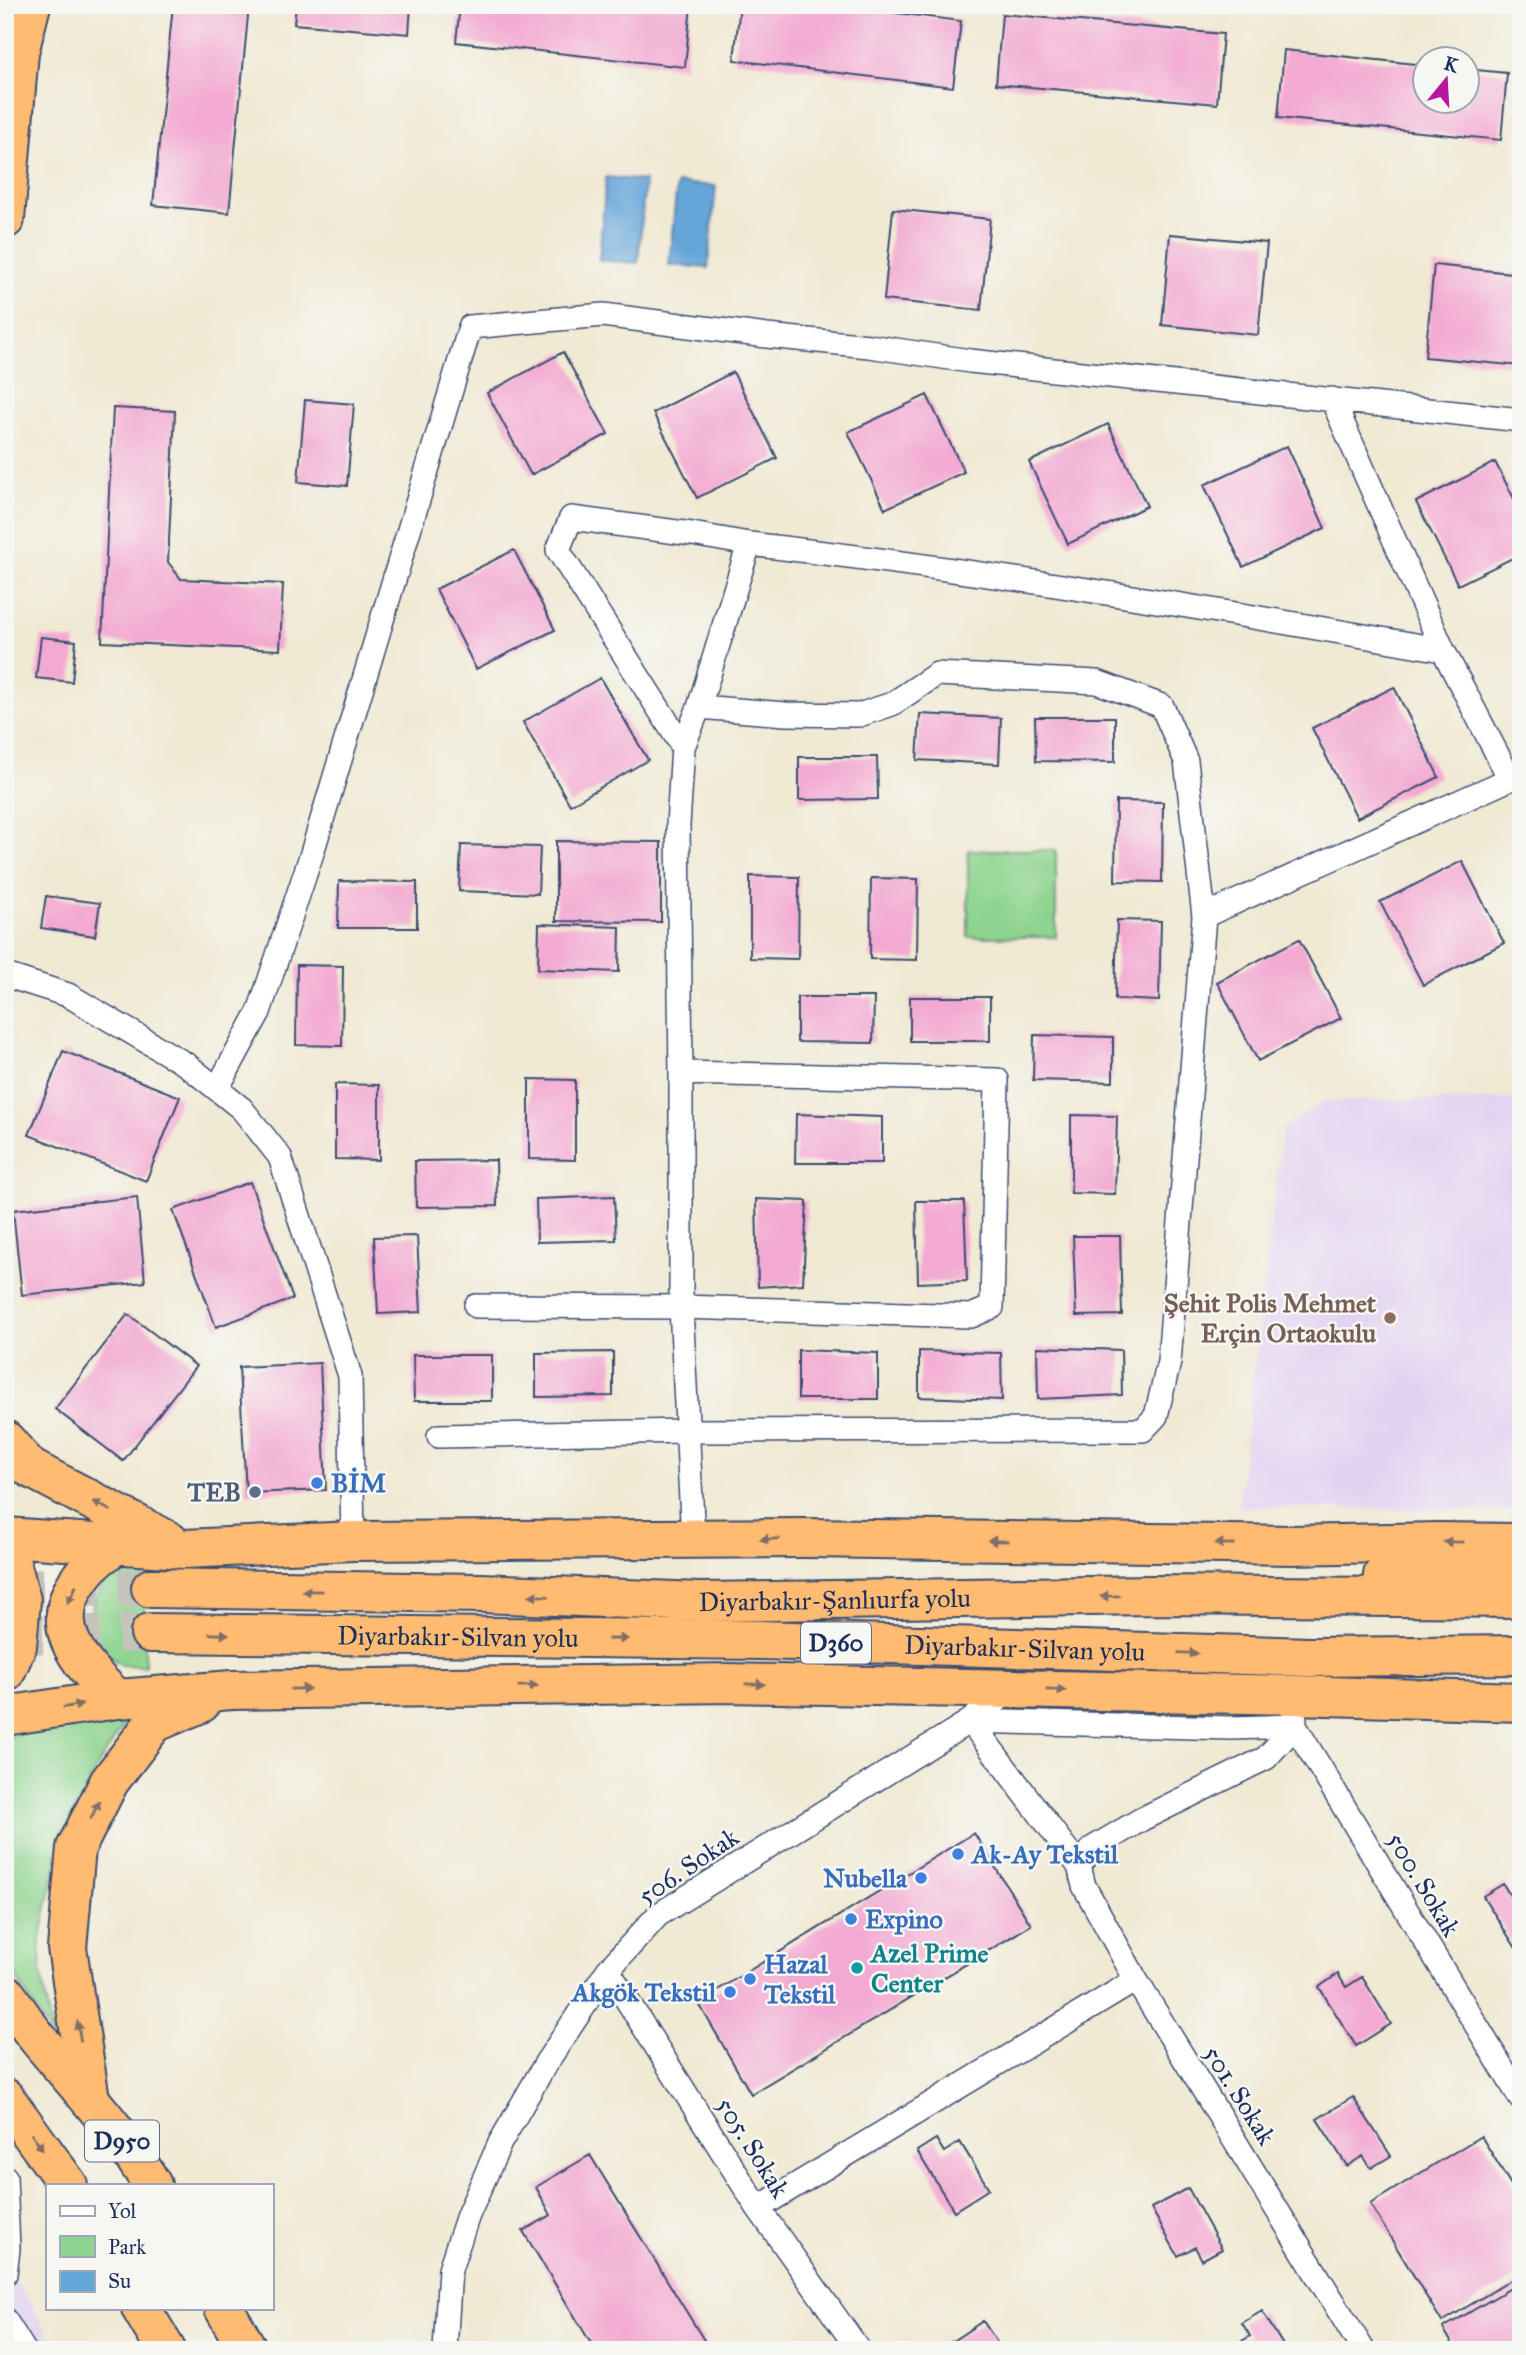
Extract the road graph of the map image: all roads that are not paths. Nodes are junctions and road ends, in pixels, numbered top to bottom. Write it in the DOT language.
graph roads {
  1 [pos="31,5"];
  2 [pos="5,219"];
  3 [pos="1332,399"];
  4 [pos="1521,421"];
  5 [pos="749,544"];
  6 [pos="1443,650"];
  7 [pos="699,707"];
  8 [pos="683,747"];
  9 [pos="1204,916"];
  10 [pos="5,975"];
  11 [pos="681,1073"];
  12 [pos="217,1089"];
  13 [pos="476,1306"];
  14 [pos="681,1307"];
  15 [pos="686,1431"];
  16 [pos="439,1436"];
  17 [pos="5,1440"];
  18 [pos="5,1537"];
  19 [pos="693,1539"];
  20 [pos="352,1541"];
  21 [pos="117,1544"];
  22 [pos="1521,1544"];
  23 [pos="5,1549"];
  24 [pos="184,1549"];
  25 [pos="1521,1563"];
  26 [pos="151,1588"];
  27 [pos="1152,1595"];
  28 [pos="1521,1598"];
  29 [pos="150,1633"];
  30 [pos="1521,1655"];
  31 [pos="1309,1657"];
  32 [pos="5,1673"];
  33 [pos="1521,1675"];
  34 [pos="232,1689"];
  35 [pos="1012,1689"];
  36 [pos="117,1699"];
  37 [pos="1521,1702"];
  38 [pos="1294,1710"];
  39 [pos="5,1716"];
  40 [pos="970,1721"];
  41 [pos="1079,1866"];
  42 [pos="608,1970"];
  43 [pos="1136,1980"];
  44 [pos="5,1993"];
  45 [pos="5,2098"];
  46 [pos="90,2099"];
  47 [pos="1521,2099"];
  48 [pos="5,2177"];
  49 [pos="67,2184"];
  50 [pos="151,2184"];
  51 [pos="758,2208"];
  52 [pos="5,2274"];
  53 [pos="142,2310"];
  54 [pos="225,2310"];
  55 [pos="5,2320"];
  56 [pos="24,2350"];
  57 [pos="166,2350"];
  58 [pos="248,2350"];
  59 [pos="445,2350"];
  60 [pos="859,2350"];
  61 [pos="1363,2350"];
  1 -- 2 [label="highway"];
  3 -- 4 [label="street"];
  3 -- 6 [label="street"];
  3 -- 12 [label="street"];
  5 -- 6 [label="street"];
  5 -- 7 [label="street"];
  5 -- 8 [label="street"];
  6 -- 9 [label="street"];
  7 -- 8 [label="street"];
  7 -- 9 [label="street"];
  8 -- 11 [label="street"];
  9 -- 15 [label="street"];
  10 -- 12 [label="street"];
  11 -- 14 [label="street"];
  11 -- 14 [label="street"];
  12 -- 20 [label="street"];
  13 -- 14 [label="street"];
  14 -- 15 [label="street"];
  15 -- 16 [label="street"];
  15 -- 19 [label="street"];
  24 -- 17 [label="highway, one-way"];
  18 -- 21 [label="highway"];
  19 -- 20 [label="highway"];
  22 -- 19 [label="highway, one-way"];
  20 -- 24 [label="highway"];
  21 -- 24 [label="highway"];
  21 -- 36 [label="highway, one-way"];
  23 -- 32 [label="highway"];
  25 -- 27 [label="highway"];
  27 -- 26 [label="highway, Diyarbakır-Şanlıurfa yolu / D360, one-way"];
  27 -- 28 [label="highway, Diyarbakır-Şanlıurfa yolu / D360"];
  29 -- 31 [label="highway, Diyarbakır-Silvan yolu / D360, one-way"];
  30 -- 31 [label="highway, Diyarbakır-Silvan yolu / D360"];
  31 -- 33 [label="highway"];
  34 -- 35 [label="highway, one-way"];
  34 -- 36 [label="highway"];
  46 -- 34 [label="highway, one-way"];
  35 -- 38 [label="highway, one-way"];
  35 -- 40 [label="street, 506. Sokak"];
  39 -- 36 [label="highway, one-way"];
  37 -- 38 [label="highway"];
  38 -- 40 [label="street"];
  38 -- 41 [label="street"];
  38 -- 47 [label="street, 500. Sokak"];
  40 -- 41 [label="street, 501. Sokak"];
  40 -- 42 [label="street, 506. Sokak"];
  41 -- 43 [label="street, 501. Sokak"];
  42 -- 51 [label="street, 505. Sokak"];
  42 -- 59 [label="street, 506. Sokak"];
  43 -- 51 [label="street"];
  43 -- 61 [label="street, 501. Sokak"];
  44 -- 46 [label="highway, D950"];
  45 -- 49 [label="highway, D950, one-way"];
  46 -- 50 [label="highway, D950"];
  48 -- 52 [label="street"];
  51 -- 60 [label="street, 505. Sokak"];
  53 -- 57 [label="highway"];
  54 -- 58 [label="highway"];
  55 -- 56 [label="street"];
}
